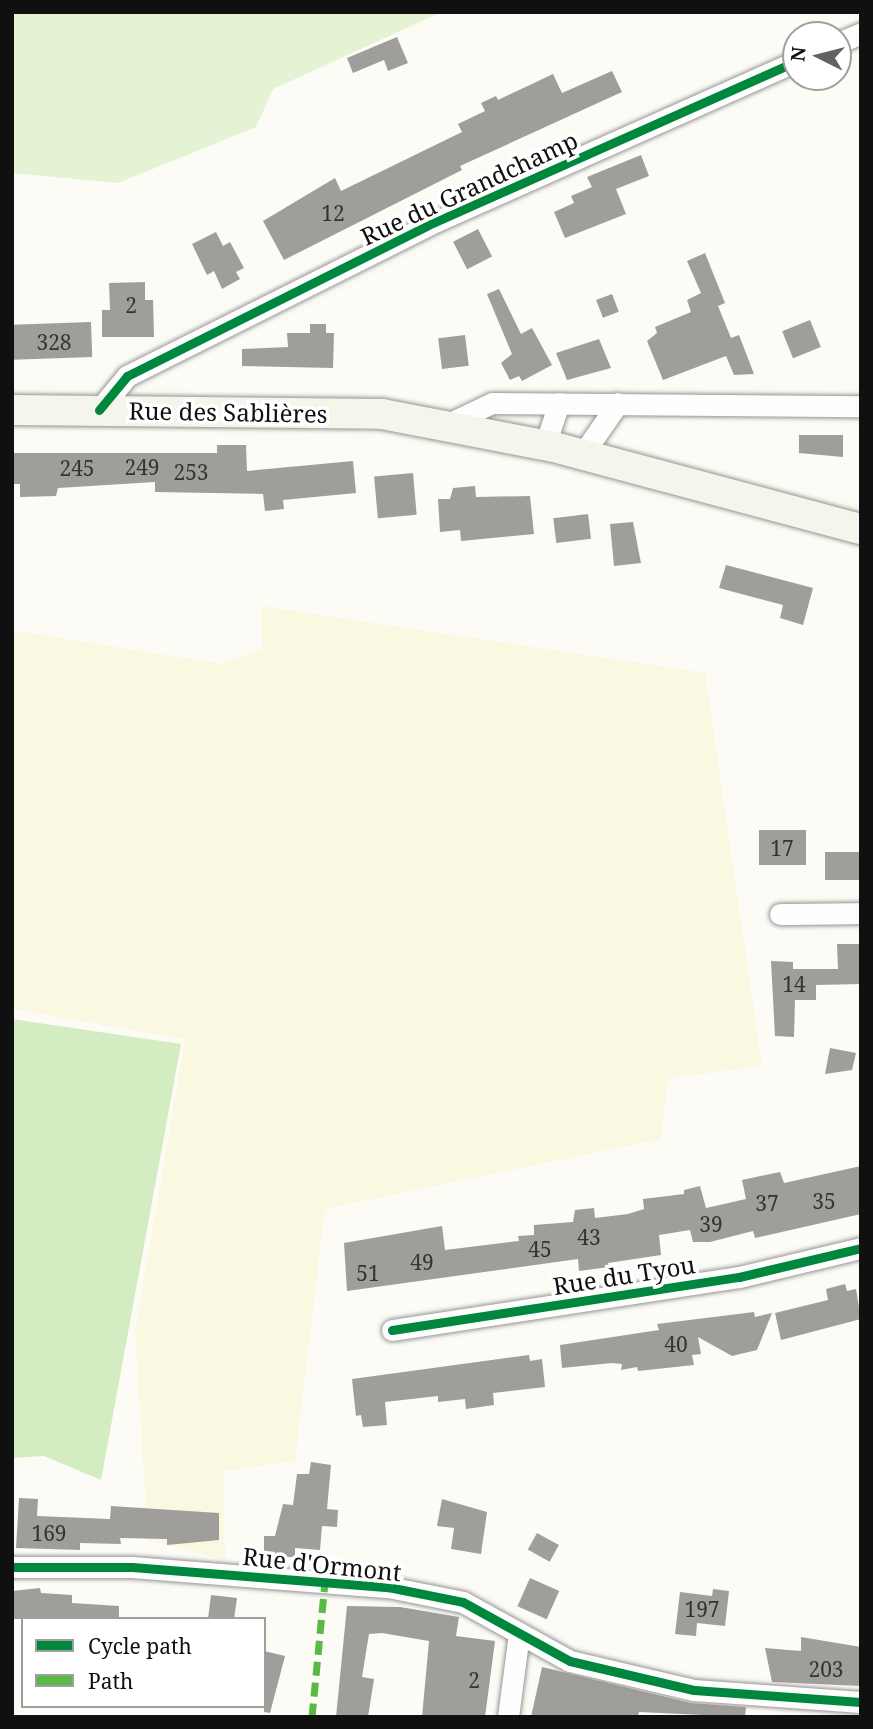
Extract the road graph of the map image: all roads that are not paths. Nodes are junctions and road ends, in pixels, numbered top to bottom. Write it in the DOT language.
graph roads {
  1 [pos="782,67"];
  2 [pos="559,403"];
  3 [pos="618,403"];
  4 [pos="861,406"];
  5 [pos="12,410"];
  6 [pos="99,410"];
  7 [pos="443,426"];
  8 [pos="545,445"];
  9 [pos="582,455"];
  10 [pos="861,529"];
  11 [pos="861,913"];
  12 [pos="780,914"];
  13 [pos="861,1248"];
  14 [pos="392,1330"];
  15 [pos="12,1567"];
  16 [pos="519,1633"];
  17 [pos="861,1702"];
  18 [pos="508,1717"];
  1 -- 6 [label="street, Rue du Grandchamp"];
  2 -- 3 [label="street"];
  2 -- 7 [label="street"];
  2 -- 8 [label="street"];
  3 -- 4 [label="street"];
  3 -- 9 [label="street"];
  5 -- 6 [label="main road, Rue des Sablières"];
  6 -- 7 [label="main road, Rue des Sablières"];
  7 -- 8 [label="main road, Rue des Sablières"];
  8 -- 9 [label="main road, Rue des Sablières"];
  9 -- 10 [label="main road, Rue des Sablières"];
  11 -- 12 [label="street"];
  13 -- 14 [label="street, Rue du Tyou"];
  15 -- 16 [label="street, Rue d'Ormont"];
  16 -- 17 [label="street, Rue d'Ormont"];
  16 -- 18 [label="street"];
}
